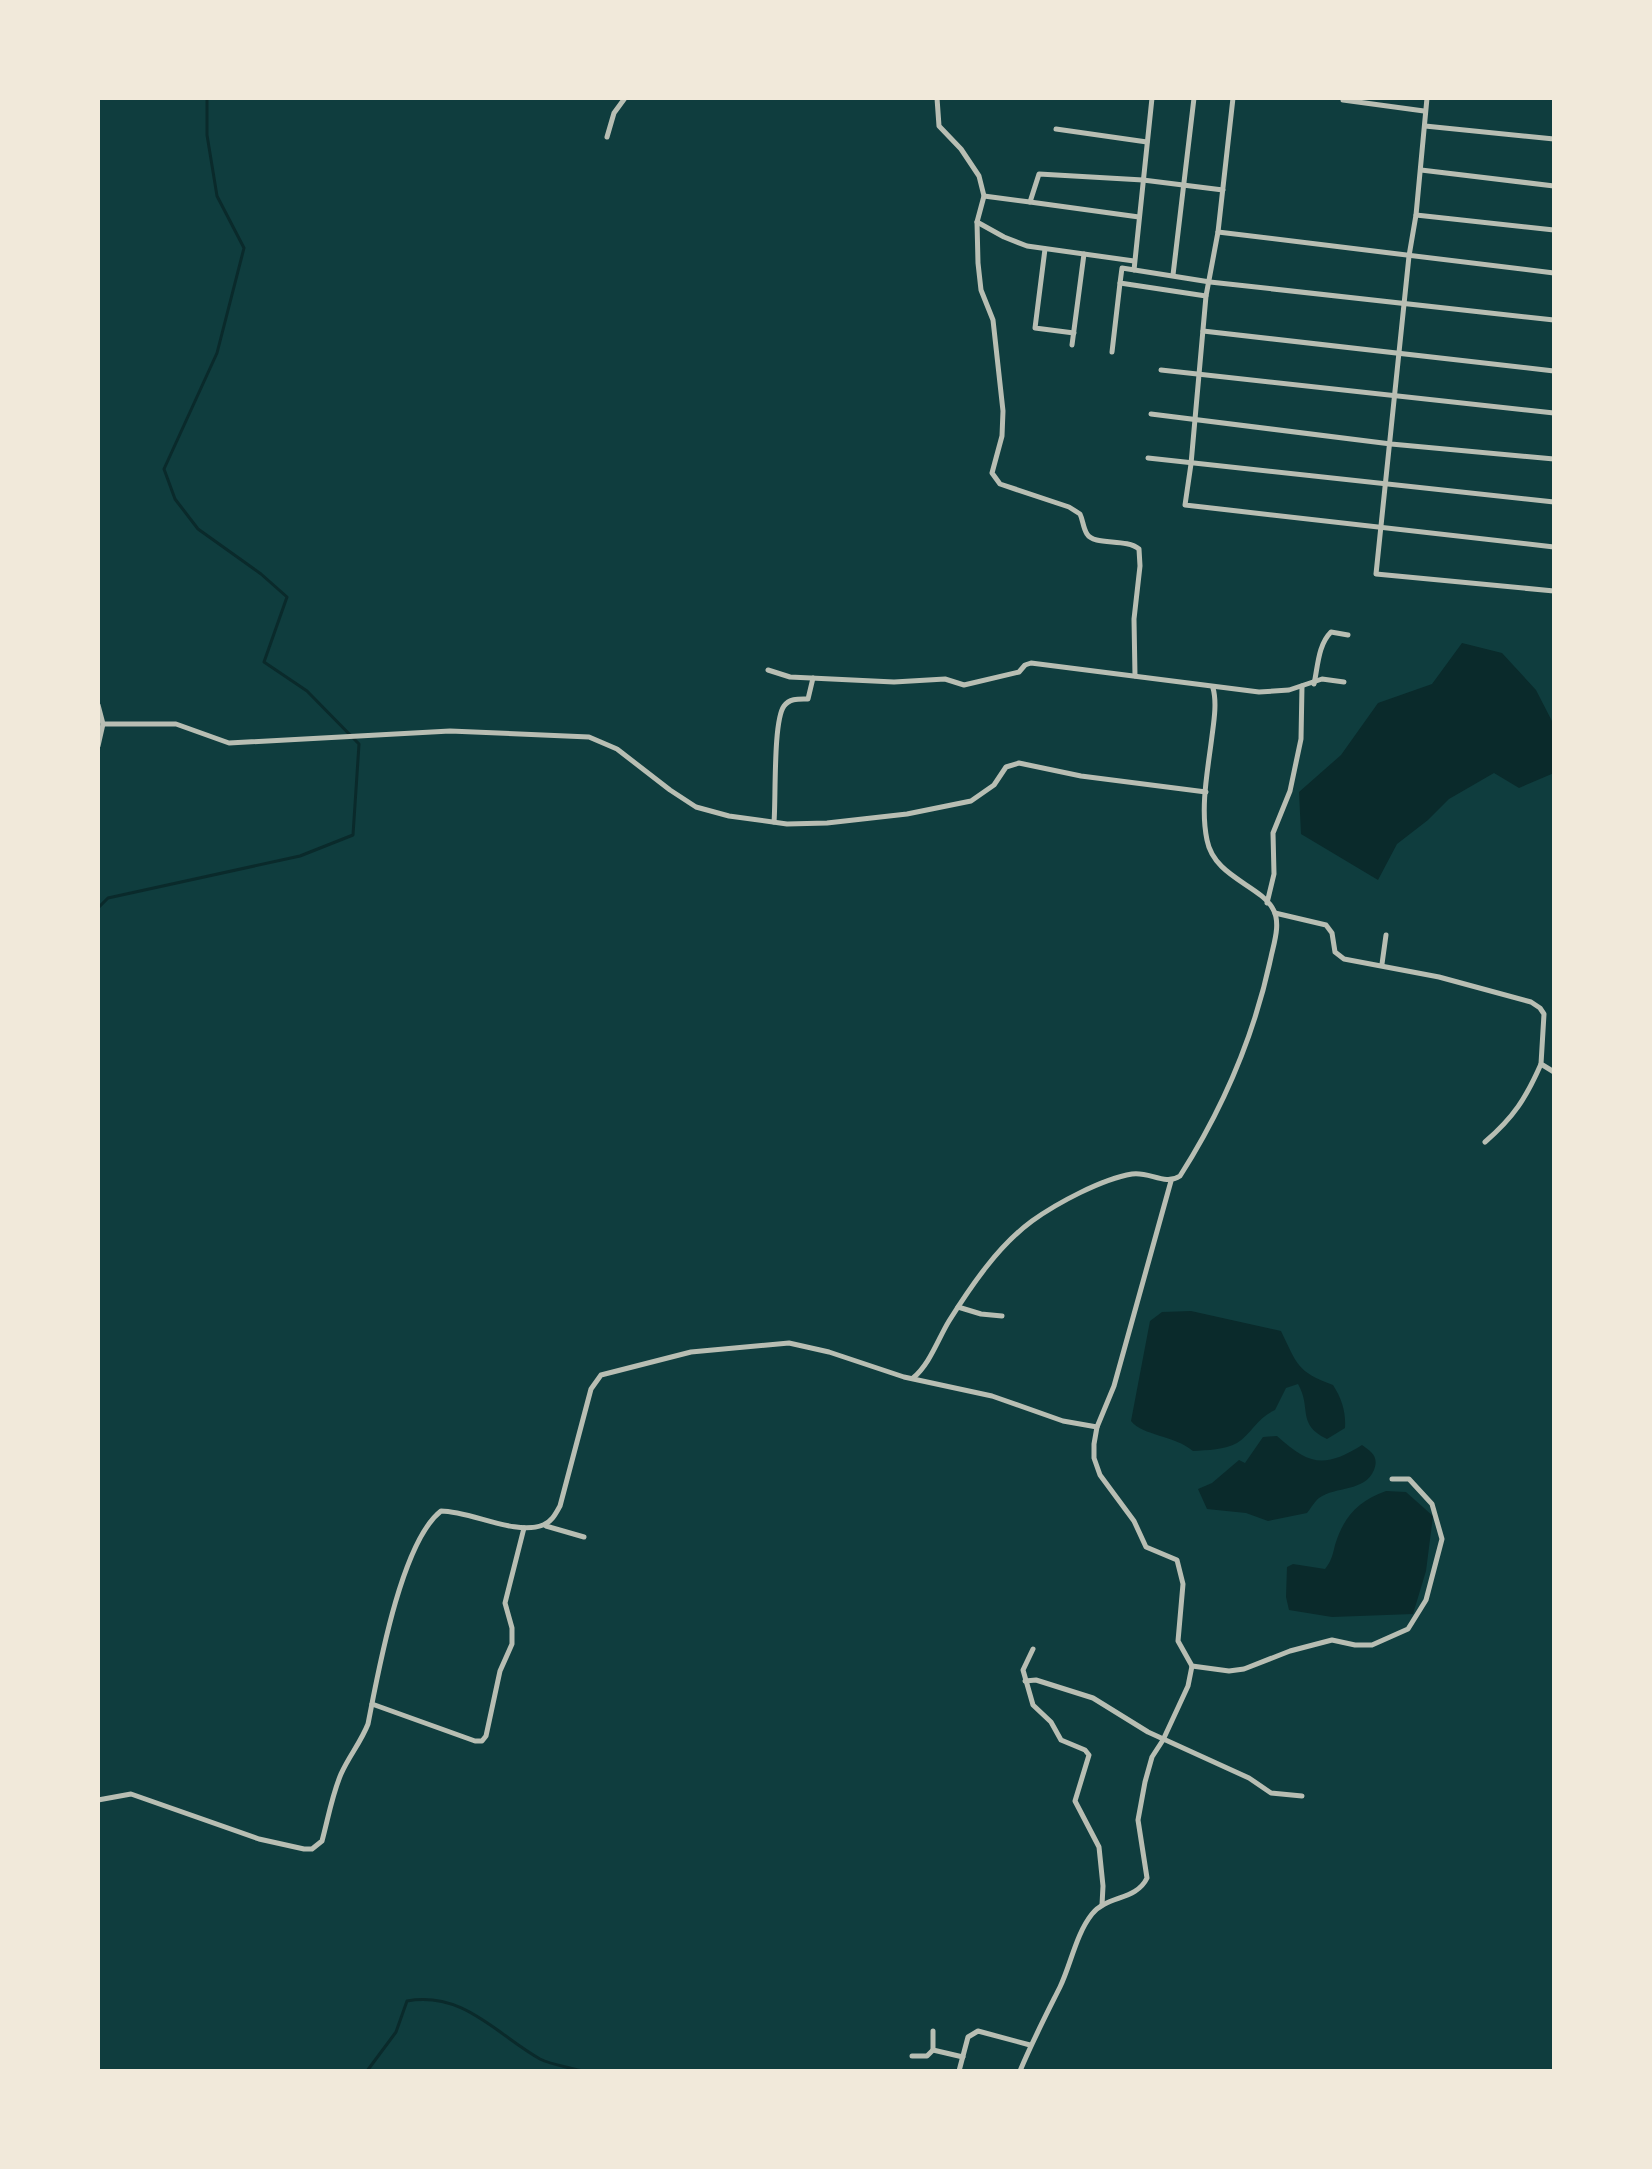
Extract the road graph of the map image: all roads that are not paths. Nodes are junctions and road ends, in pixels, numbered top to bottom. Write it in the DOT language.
graph roads {
  1 [pos="625,98"];
  2 [pos="937,98"];
  3 [pos="1152,98"];
  4 [pos="1194,98"];
  5 [pos="1233,98"];
  6 [pos="1427,98"];
  7 [pos="1343,100"];
  8 [pos="1424,111"];
  9 [pos="1425,126"];
  10 [pos="1056,129"];
  11 [pos="607,137"];
  12 [pos="1554,139"];
  13 [pos="1147,142"];
  14 [pos="1421,170"];
  15 [pos="1143,180"];
  16 [pos="1184,184"];
  17 [pos="1554,186"];
  18 [pos="1223,190"];
  19 [pos="984,196"];
  20 [pos="1030,202"];
  21 [pos="1416,215"];
  22 [pos="1139,217"];
  23 [pos="977,222"];
  24 [pos="1554,230"];
  25 [pos="1218,232"];
  26 [pos="1045,249"];
  27 [pos="1084,254"];
  28 [pos="1409,256"];
  29 [pos="1134,261"];
  30 [pos="1134,270"];
  31 [pos="1554,273"];
  32 [pos="1173,275"];
  33 [pos="1210,282"];
  34 [pos="1120,283"];
  35 [pos="1206,296"];
  36 [pos="1404,303"];
  37 [pos="1554,320"];
  38 [pos="1203,331"];
  39 [pos="1074,333"];
  40 [pos="1072,345"];
  41 [pos="1112,352"];
  42 [pos="1399,352"];
  43 [pos="1161,370"];
  44 [pos="1554,371"];
  45 [pos="1199,374"];
  46 [pos="1396,396"];
  47 [pos="1554,413"];
  48 [pos="1151,414"];
  49 [pos="1195,420"];
  50 [pos="1391,444"];
  51 [pos="1148,458"];
  52 [pos="1554,459"];
  53 [pos="1191,464"];
  54 [pos="1386,483"];
  55 [pos="1554,502"];
  56 [pos="1381,529"];
  57 [pos="1554,547"];
  58 [pos="1554,591"];
  59 [pos="1348,635"];
  60 [pos="768,670"];
  61 [pos="1135,676"];
  62 [pos="813,678"];
  63 [pos="1344,682"];
  64 [pos="1314,684"];
  65 [pos="1302,685"];
  66 [pos="1213,688"];
  67 [pos="98,705"];
  68 [pos="103,724"];
  69 [pos="98,746"];
  70 [pos="1206,792"];
  71 [pos="774,822"];
  72 [pos="1267,903"];
  73 [pos="1275,913"];
  74 [pos="1386,935"];
  75 [pos="1382,964"];
  76 [pos="1541,1064"];
  77 [pos="1554,1072"];
  78 [pos="1485,1142"];
  79 [pos="1171,1181"];
  80 [pos="958,1307"];
  81 [pos="1002,1316"];
  82 [pos="913,1378"];
  83 [pos="1097,1427"];
  84 [pos="1392,1479"];
  85 [pos="545,1525"];
  86 [pos="525,1527"];
  87 [pos="584,1537"];
  88 [pos="1033,1649"];
  89 [pos="1192,1666"];
  90 [pos="1025,1681"];
  91 [pos="372,1704"];
  92 [pos="1163,1740"];
  93 [pos="1302,1796"];
  94 [pos="98,1800"];
  95 [pos="1102,1905"];
  96 [pos="933,2031"];
  97 [pos="1030,2045"];
  98 [pos="933,2050"];
  99 [pos="912,2056"];
  100 [pos="963,2057"];
  101 [pos="959,2071"];
  102 [pos="1020,2071"];
  1 -- 11 [label="street"];
  2 -- 19 [label="street"];
  3 -- 13 [label="street"];
  4 -- 16 [label="street"];
  5 -- 18 [label="street"];
  6 -- 8 [label="street"];
  7 -- 8 [label="street"];
  8 -- 9 [label="street"];
  9 -- 12 [label="street"];
  9 -- 14 [label="street"];
  10 -- 13 [label="street"];
  13 -- 15 [label="street"];
  14 -- 17 [label="street"];
  14 -- 21 [label="street"];
  15 -- 16 [label="street"];
  15 -- 20 [label="street"];
  15 -- 22 [label="street"];
  16 -- 18 [label="street"];
  16 -- 32 [label="street"];
  18 -- 25 [label="street"];
  19 -- 20 [label="street"];
  19 -- 23 [label="street"];
  20 -- 22 [label="street"];
  21 -- 24 [label="street"];
  21 -- 28 [label="street"];
  22 -- 29 [label="street"];
  23 -- 26 [label="street"];
  23 -- 61 [label="street"];
  25 -- 28 [label="street"];
  25 -- 33 [label="street"];
  26 -- 27 [label="street"];
  26 -- 39 [label="street"];
  27 -- 29 [label="street"];
  27 -- 39 [label="street"];
  28 -- 31 [label="street"];
  28 -- 36 [label="street"];
  29 -- 30 [label="street"];
  30 -- 32 [label="street"];
  30 -- 34 [label="street"];
  32 -- 33 [label="street"];
  33 -- 35 [label="street"];
  33 -- 36 [label="street"];
  34 -- 35 [label="street"];
  34 -- 41 [label="street"];
  35 -- 38 [label="street"];
  36 -- 37 [label="street"];
  36 -- 42 [label="street"];
  38 -- 42 [label="street"];
  38 -- 45 [label="street"];
  39 -- 40 [label="street"];
  42 -- 44 [label="street"];
  42 -- 46 [label="street"];
  43 -- 45 [label="street"];
  45 -- 46 [label="street"];
  45 -- 49 [label="street"];
  46 -- 47 [label="street"];
  46 -- 50 [label="street"];
  48 -- 49 [label="street"];
  49 -- 50 [label="street"];
  49 -- 53 [label="street"];
  50 -- 52 [label="street"];
  50 -- 54 [label="street"];
  51 -- 53 [label="street"];
  53 -- 54 [label="street"];
  53 -- 56 [label="street"];
  54 -- 55 [label="street"];
  54 -- 56 [label="street"];
  56 -- 57 [label="street"];
  56 -- 58 [label="street"];
  59 -- 64 [label="street"];
  60 -- 62 [label="street"];
  61 -- 62 [label="street"];
  61 -- 66 [label="street"];
  62 -- 71 [label="street"];
  63 -- 64 [label="street"];
  64 -- 65 [label="street"];
  65 -- 66 [label="street"];
  65 -- 72 [label="street"];
  66 -- 70 [label="street"];
  67 -- 68 [label="street"];
  68 -- 69 [label="street"];
  68 -- 71 [label="street"];
  70 -- 71 [label="street"];
  70 -- 72 [label="street"];
  72 -- 73 [label="street"];
  73 -- 75 [label="street"];
  73 -- 79 [label="street"];
  74 -- 75 [label="street"];
  75 -- 76 [label="street"];
  76 -- 77 [label="street"];
  76 -- 78 [label="street"];
  79 -- 80 [label="street"];
  79 -- 83 [label="street"];
  80 -- 81 [label="street"];
  80 -- 82 [label="street"];
  82 -- 83 [label="street"];
  82 -- 85 [label="street"];
  83 -- 89 [label="street"];
  84 -- 89 [label="street"];
  85 -- 86 [label="street"];
  85 -- 87 [label="street"];
  86 -- 91 [label="street"];
  86 -- 91 [label="street"];
  88 -- 90 [label="street"];
  89 -- 92 [label="street"];
  90 -- 92 [label="street"];
  90 -- 95 [label="street"];
  91 -- 94 [label="street"];
  92 -- 93 [label="street"];
  92 -- 95 [label="street"];
  95 -- 97 [label="street"];
  96 -- 98 [label="street"];
  97 -- 100 [label="street"];
  97 -- 102 [label="street"];
  98 -- 99 [label="street"];
  98 -- 100 [label="street"];
  100 -- 101 [label="street"];
}
